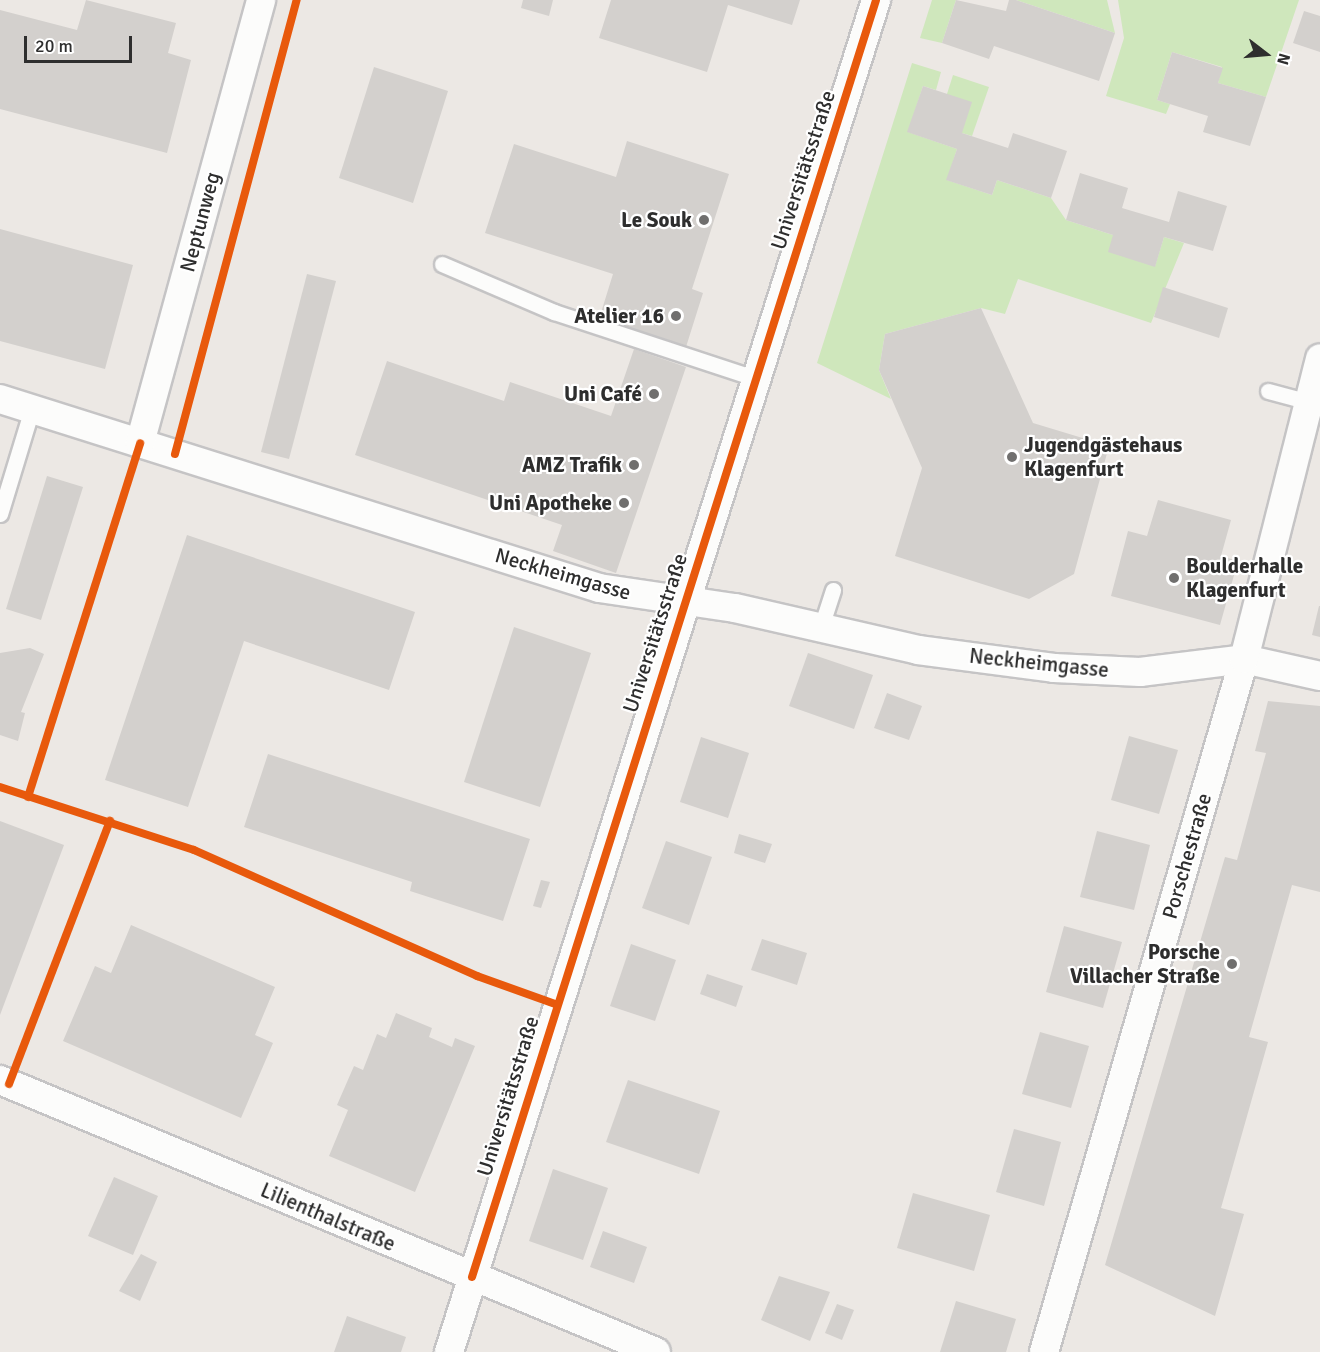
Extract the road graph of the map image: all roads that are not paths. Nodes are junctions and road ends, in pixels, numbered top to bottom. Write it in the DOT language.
graph roads {
  1 [pos="261,0"];
  2 [pos="876,0"];
  3 [pos="442,264"];
  4 [pos="1320,358"];
  5 [pos="755,378"];
  6 [pos="1268,391"];
  7 [pos="0,399"];
  8 [pos="1309,402"];
  9 [pos="32,409"];
  10 [pos="140,443"];
  11 [pos="0,513"];
  12 [pos="833,590"];
  13 [pos="683,603"];
  14 [pos="821,627"];
  15 [pos="1244,659"];
  16 [pos="1320,676"];
  17 [pos="0,1080"];
  18 [pos="472,1277"];
  19 [pos="449,1352"];
  20 [pos="656,1352"];
  21 [pos="1044,1352"];
  1 -- 10 [label="street, Neptunweg"];
  2 -- 5 [label="street, Universitätsstraße"];
  3 -- 5 [label="lane"];
  4 -- 8 [label="street, Porschestraße"];
  5 -- 13 [label="street, Universitätsstraße"];
  6 -- 8 [label="lane"];
  7 -- 9 [label="street, Neckheimgasse"];
  8 -- 15 [label="street, Porschestraße"];
  9 -- 10 [label="street, Neckheimgasse"];
  9 -- 11 [label="lane"];
  10 -- 13 [label="street, Neckheimgasse"];
  12 -- 14 [label="lane"];
  13 -- 14 [label="street, Neckheimgasse"];
  13 -- 18 [label="street, Universitätsstraße"];
  14 -- 15 [label="street, Neckheimgasse"];
  15 -- 16 [label="street, Neckheimgasse"];
  15 -- 21 [label="street, Porschestraße"];
  17 -- 18 [label="street, Lilienthalstraße"];
  18 -- 19 [label="street, Universitätsstraße"];
  18 -- 20 [label="street, Lilienthalstraße"];
}
